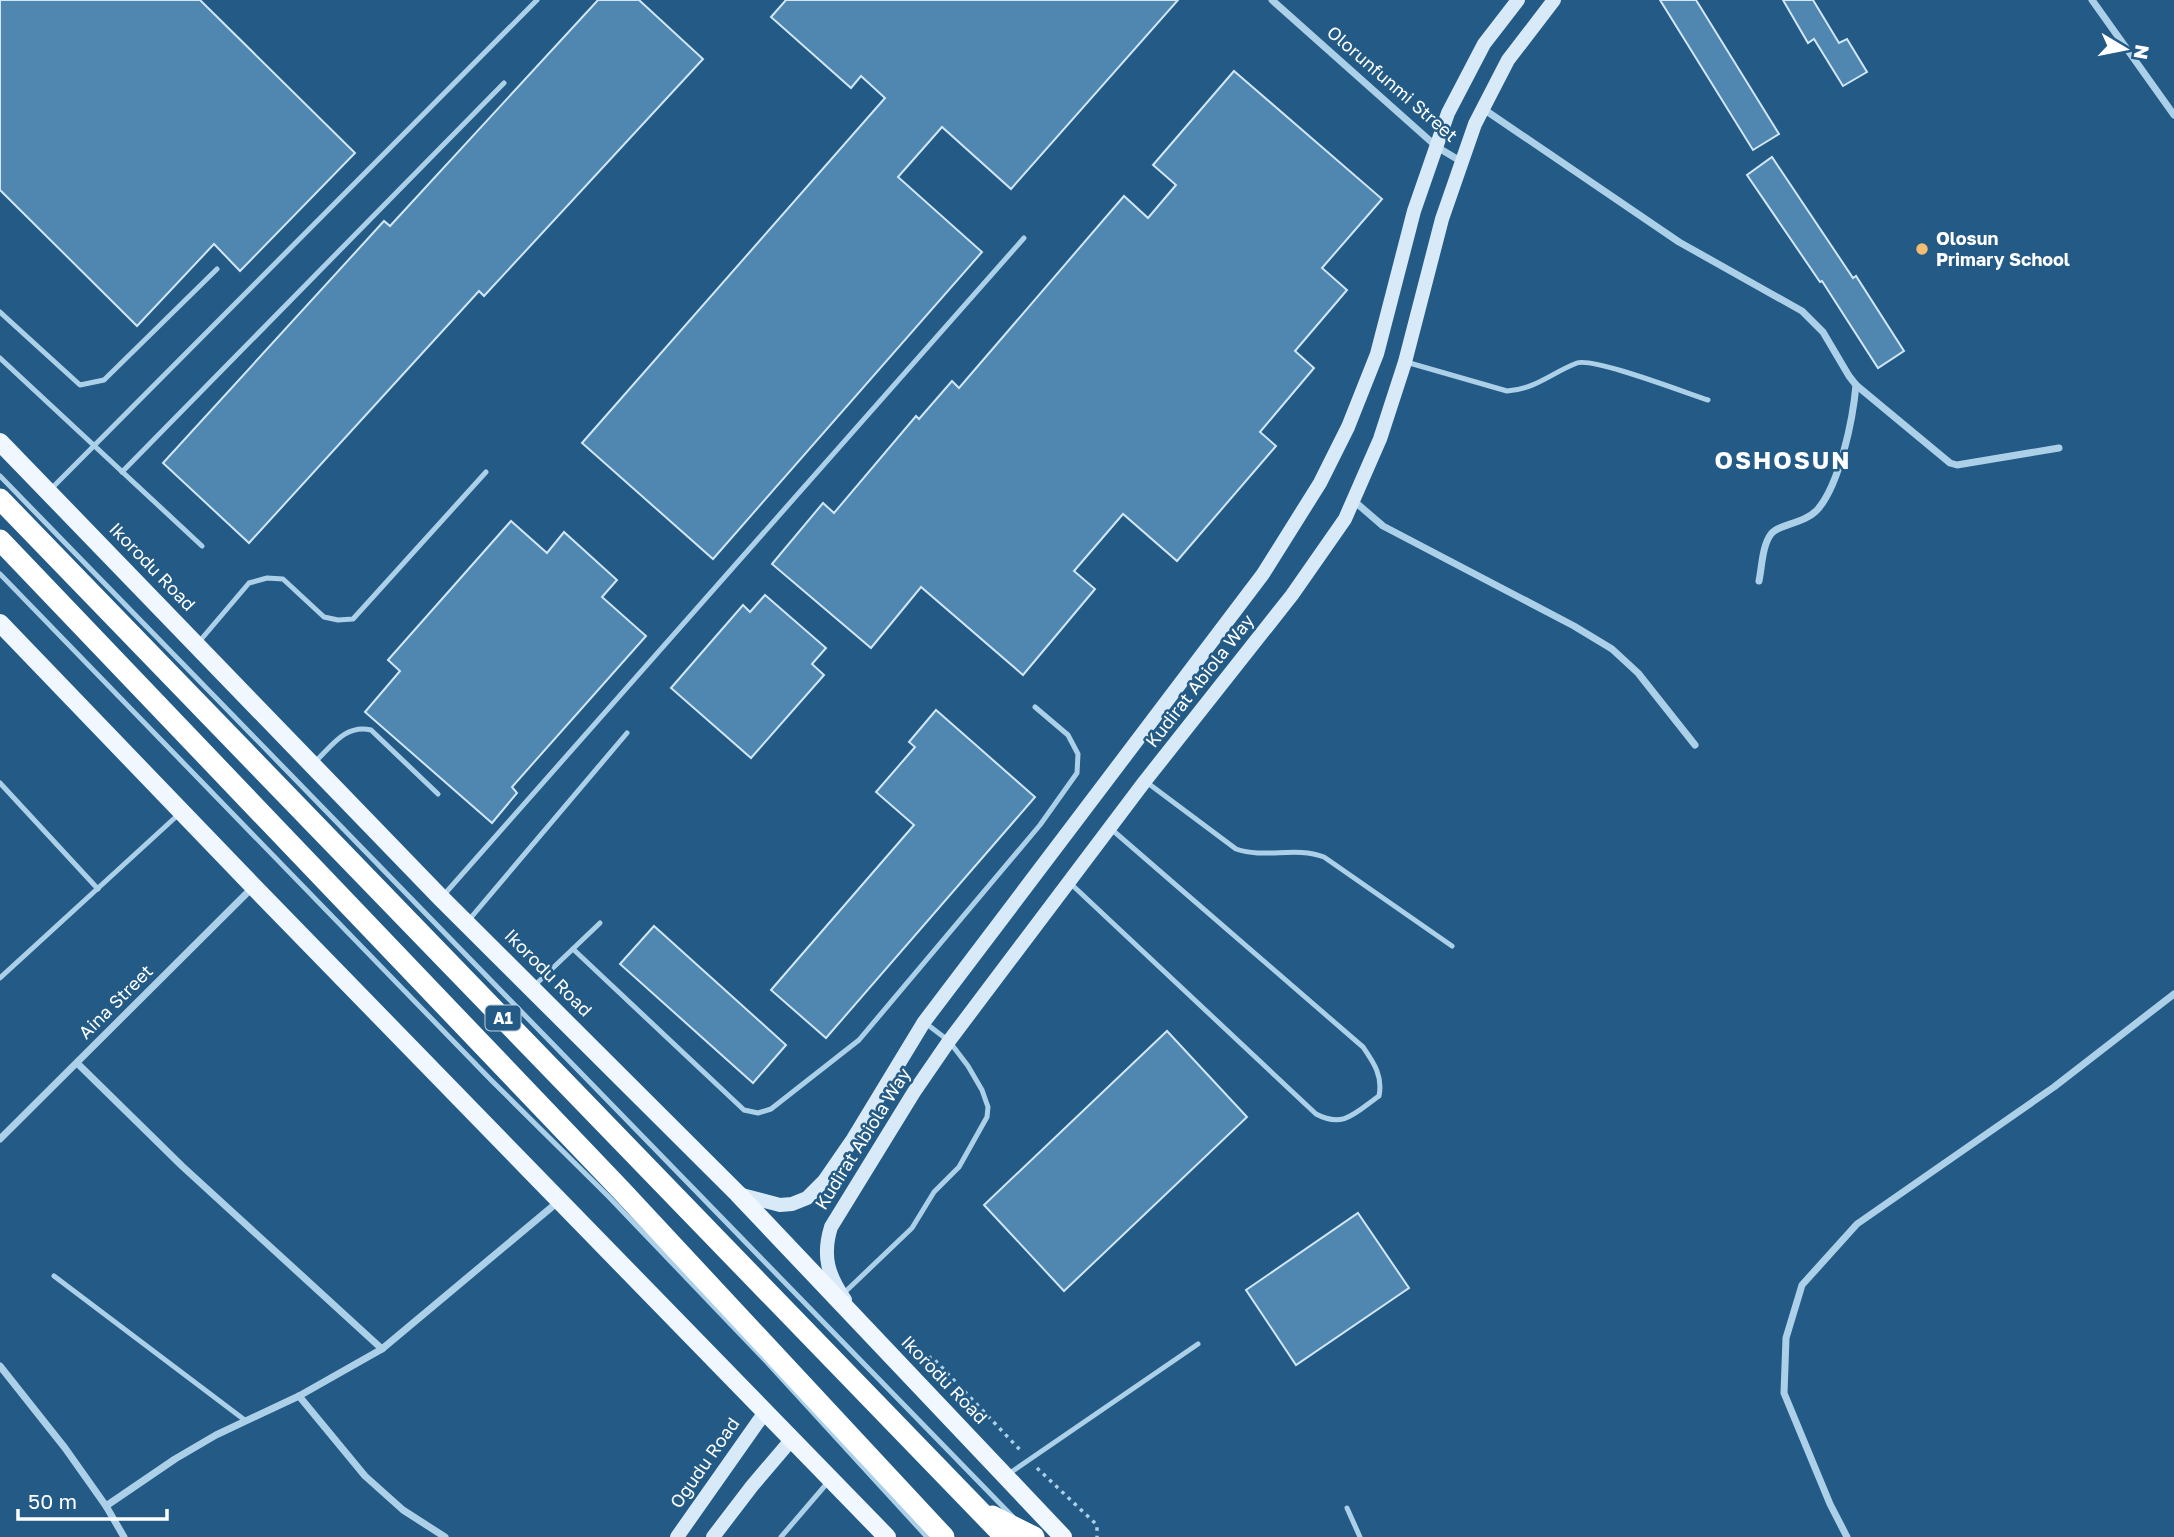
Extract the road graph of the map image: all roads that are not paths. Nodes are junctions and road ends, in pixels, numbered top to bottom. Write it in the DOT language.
graph roads {
  1 [pos="537,0"];
  2 [pos="1272,0"];
  3 [pos="1518,0"];
  4 [pos="1554,0"];
  5 [pos="2092,0"];
  6 [pos="505,83"];
  7 [pos="1482,108"];
  8 [pos="2174,115"];
  9 [pos="1437,146"];
  10 [pos="1462,162"];
  11 [pos="1024,238"];
  12 [pos="217,269"];
  13 [pos="0,312"];
  14 [pos="0,358"];
  15 [pos="1405,362"];
  16 [pos="1856,385"];
  17 [pos="1708,400"];
  18 [pos="0,442"];
  19 [pos="94,446"];
  20 [pos="2059,448"];
  21 [pos="122,472"];
  22 [pos="486,472"];
  23 [pos="0,476"];
  24 [pos="48,492"];
  25 [pos="0,499"];
  26 [pos="1353,501"];
  27 [pos="0,540"];
  28 [pos="202,546"];
  29 [pos="0,574"];
  30 [pos="1759,582"];
  31 [pos="0,622"];
  32 [pos="196,645"];
  33 [pos="1035,707"];
  34 [pos="627,733"];
  35 [pos="1695,745"];
  36 [pos="312,765"];
  37 [pos="1145,781"];
  38 [pos="0,783"];
  39 [pos="438,794"];
  40 [pos="182,812"];
  41 [pos="1110,828"];
  42 [pos="1069,882"];
  43 [pos="254,887"];
  44 [pos="98,889"];
  45 [pos="440,898"];
  46 [pos="466,923"];
  47 [pos="600,923"];
  48 [pos="1452,946"];
  49 [pos="573,949"];
  50 [pos="0,978"];
  51 [pos="531,988"];
  52 [pos="2174,994"];
  53 [pos="924,1022"];
  54 [pos="949,1041"];
  55 [pos="77,1063"];
  56 [pos="0,1139"];
  57 [pos="738,1194"];
  58 [pos="559,1200"];
  59 [pos="54,1276"];
  60 [pos="842,1295"];
  61 [pos="870,1336"];
  62 [pos="1198,1345"];
  63 [pos="382,1349"];
  64 [pos="0,1366"];
  65 [pos="299,1396"];
  66 [pos="765,1412"];
  67 [pos="246,1421"];
  68 [pos="792,1439"];
  69 [pos="1005,1476"];
  70 [pos="831,1479"];
  71 [pos="106,1506"];
  72 [pos="1347,1508"];
  73 [pos="980,1510"];
  74 [pos="124,1537"];
  75 [pos="445,1537"];
  76 [pos="677,1537"];
  77 [pos="713,1537"];
  78 [pos="781,1537"];
  79 [pos="887,1537"];
  80 [pos="927,1537"];
  81 [pos="944,1537"];
  82 [pos="1006,1537"];
  83 [pos="1033,1537"];
  84 [pos="1063,1537"];
  85 [pos="1360,1537"];
  86 [pos="1847,1537"];
  1 -- 19 [label="lane"];
  2 -- 9 [label="street, Olorunfunmi Street"];
  3 -- 9 [label="main road, Kudirat Abiola Way"];
  4 -- 7 [label="main road, Kudirat Abiola Way"];
  5 -- 8 [label="street"];
  6 -- 21 [label="lane"];
  7 -- 10 [label="main road, Kudirat Abiola Way"];
  7 -- 16 [label="street"];
  9 -- 10 [label="street, Olorunfunmi Street"];
  9 -- 53 [label="main road, Kudirat Abiola Way"];
  10 -- 15 [label="main road, Kudirat Abiola Way"];
  11 -- 45 [label="lane"];
  12 -- 13 [label="lane"];
  14 -- 19 [label="lane"];
  15 -- 17 [label="lane"];
  15 -- 26 [label="main road, Kudirat Abiola Way"];
  16 -- 20 [label="street"];
  16 -- 30 [label="street"];
  18 -- 24 [label="main road, Ikorodu Road"];
  19 -- 21 [label="lane"];
  19 -- 24 [label="lane"];
  21 -- 28 [label="lane"];
  22 -- 32 [label="lane"];
  23 -- 83 [label="lane"];
  24 -- 32 [label="main road, Ikorodu Road"];
  25 -- 73 [label="highway, A1"];
  26 -- 35 [label="street"];
  26 -- 37 [label="main road, Kudirat Abiola Way"];
  27 -- 81 [label="highway, A1"];
  29 -- 80 [label="lane"];
  31 -- 40 [label="main road"];
  32 -- 36 [label="main road, Ikorodu Road"];
  33 -- 49 [label="lane"];
  34 -- 46 [label="lane"];
  36 -- 39 [label="lane"];
  36 -- 45 [label="main road, Ikorodu Road"];
  37 -- 41 [label="main road, Kudirat Abiola Way"];
  37 -- 48 [label="lane"];
  38 -- 44 [label="lane"];
  40 -- 43 [label="main road"];
  40 -- 44 [label="lane"];
  41 -- 42 [label="main road, Kudirat Abiola Way"];
  41 -- 42 [label="lane"];
  42 -- 54 [label="main road, Kudirat Abiola Way"];
  43 -- 55 [label="street, Aina Street"];
  43 -- 58 [label="main road"];
  44 -- 50 [label="lane"];
  45 -- 46 [label="main road, Ikorodu Road"];
  46 -- 51 [label="main road, Ikorodu Road"];
  47 -- 49 [label="lane"];
  49 -- 51 [label="lane"];
  51 -- 57 [label="main road, Ikorodu Road"];
  52 -- 86 [label="street"];
  53 -- 54 [label="lane"];
  53 -- 57 [label="main road, Kudirat Abiola Way"];
  54 -- 60 [label="main road, Kudirat Abiola Way"];
  54 -- 60 [label="lane"];
  55 -- 56 [label="street, Aina Street"];
  55 -- 63 [label="street"];
  57 -- 61 [label="main road, Ikorodu Road"];
  58 -- 63 [label="street"];
  58 -- 66 [label="main road"];
  59 -- 67 [label="lane"];
  60 -- 61 [label="main road, Kudirat Abiola Way"];
  61 -- 69 [label="main road, Ikorodu Road"];
  62 -- 69 [label="lane"];
  63 -- 65 [label="street"];
  64 -- 71 [label="street"];
  65 -- 67 [label="street"];
  65 -- 75 [label="street"];
  66 -- 68 [label="main road"];
  66 -- 76 [label="main road, Ogudu Road"];
  67 -- 71 [label="street"];
  68 -- 70 [label="main road"];
  68 -- 77 [label="main road"];
  69 -- 84 [label="main road, Ikorodu Road"];
  70 -- 78 [label="lane"];
  70 -- 79 [label="main road"];
  71 -- 74 [label="street"];
  72 -- 85 [label="lane"];
  73 -- 82 [label="highway, A1"];
  73 -- 83 [label="highway"];
}
